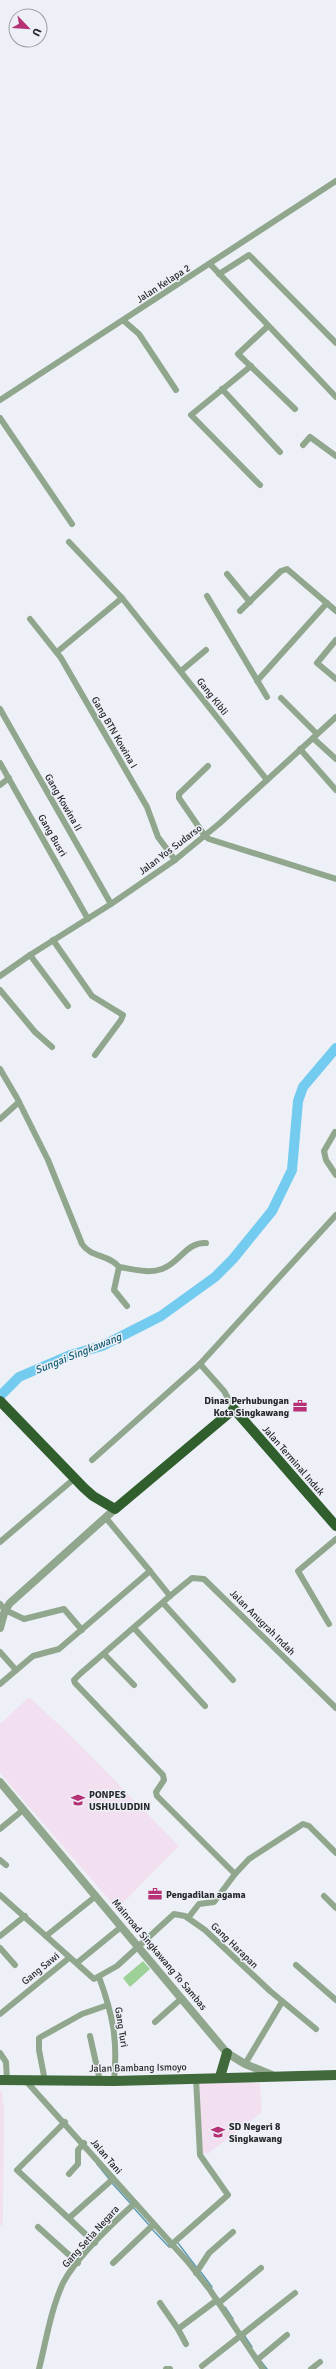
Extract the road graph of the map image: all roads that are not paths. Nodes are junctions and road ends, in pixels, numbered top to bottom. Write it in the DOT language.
graph roads {
  1 [pos="336,181"];
  2 [pos="215,270"];
  3 [pos="124,321"];
  4 [pos="268,326"];
  5 [pos="336,343"];
  6 [pos="251,366"];
  7 [pos="222,389"];
  8 [pos="176,390"];
  9 [pos="336,397"];
  10 [pos="0,400"];
  11 [pos="295,409"];
  12 [pos="0,418"];
  13 [pos="303,445"];
  14 [pos="280,452"];
  15 [pos="336,456"];
  16 [pos="260,485"];
  17 [pos="72,524"];
  18 [pos="69,542"];
  19 [pos="227,574"];
  20 [pos="207,596"];
  21 [pos="122,598"];
  22 [pos="250,602"];
  23 [pos="327,603"];
  24 [pos="240,611"];
  25 [pos="336,611"];
  26 [pos="30,619"];
  27 [pos="336,640"];
  28 [pos="206,650"];
  29 [pos="57,652"];
  30 [pos="181,671"];
  31 [pos="336,679"];
  32 [pos="257,681"];
  33 [pos="267,698"];
  34 [pos="281,698"];
  35 [pos="0,710"];
  36 [pos="336,717"];
  37 [pos="315,736"];
  38 [pos="300,749"];
  39 [pos="336,759"];
  40 [pos="0,763"];
  41 [pos="208,766"];
  42 [pos="10,778"];
  43 [pos="267,780"];
  44 [pos="0,785"];
  45 [pos="336,790"];
  46 [pos="205,836"];
  47 [pos="175,860"];
  48 [pos="336,879"];
  49 [pos="111,904"];
  50 [pos="88,919"];
  51 [pos="53,940"];
  52 [pos="30,955"];
  53 [pos="0,976"];
  54 [pos="0,990"];
  55 [pos="68,1006"];
  56 [pos="52,1047"];
  57 [pos="95,1055"];
  58 [pos="0,1069"];
  59 [pos="19,1102"];
  60 [pos="0,1119"];
  61 [pos="335,1132"];
  62 [pos="336,1175"];
  63 [pos="334,1217"];
  64 [pos="206,1243"];
  65 [pos="119,1267"];
  66 [pos="127,1306"];
  67 [pos="200,1364"];
  68 [pos="3,1404"];
  69 [pos="234,1409"];
  70 [pos="92,1460"];
  71 [pos="75,1478"];
  72 [pos="115,1509"];
  73 [pos="106,1518"];
  74 [pos="336,1526"];
  75 [pos="336,1539"];
  76 [pos="0,1542"];
  77 [pos="150,1571"];
  78 [pos="170,1596"];
  79 [pos="163,1602"];
  80 [pos="2,1607"];
  81 [pos="328,1624"];
  82 [pos="0,1628"];
  83 [pos="134,1628"];
  84 [pos="82,1630"];
  85 [pos="0,1652"];
  86 [pos="104,1654"];
  87 [pos="16,1670"];
  88 [pos="233,1680"];
  89 [pos="0,1684"];
  90 [pos="134,1685"];
  91 [pos="205,1706"];
  92 [pos="336,1708"];
  93 [pos="0,1782"];
  94 [pos="23,1810"];
  95 [pos="0,1829"];
  96 [pos="336,1854"];
  97 [pos="0,1860"];
  98 [pos="6,1865"];
  99 [pos="235,1874"];
  100 [pos="0,1895"];
  101 [pos="96,1896"];
  102 [pos="324,1896"];
  103 [pos="336,1908"];
  104 [pos="25,1916"];
  105 [pos="188,1918"];
  106 [pos="121,1927"];
  107 [pos="0,1936"];
  108 [pos="46,1936"];
  109 [pos="138,1946"];
  110 [pos="0,1948"];
  111 [pos="69,1958"];
  112 [pos="78,1962"];
  113 [pos="15,1965"];
  114 [pos="296,1965"];
  115 [pos="99,1977"];
  116 [pos="182,1998"];
  117 [pos="336,2000"];
  118 [pos="282,2002"];
  119 [pos="108,2005"];
  120 [pos="1,2011"];
  121 [pos="155,2022"];
  122 [pos="316,2029"];
  123 [pos="90,2036"];
  124 [pos="227,2052"];
  125 [pos="0,2053"];
  126 [pos="244,2064"];
  127 [pos="336,2075"];
  128 [pos="220,2077"];
  129 [pos="277,2077"];
  130 [pos="196,2078"];
  131 [pos="4,2080"];
  132 [pos="45,2081"];
  133 [pos="100,2081"];
  134 [pos="114,2081"];
  135 [pos="28,2083"];
  136 [pos="65,2122"];
  137 [pos="82,2145"];
  138 [pos="69,2174"];
  139 [pos="110,2181"];
  140 [pos="132,2206"];
  141 [pos="69,2218"];
  142 [pos="153,2225"];
  143 [pos="38,2227"];
  144 [pos="233,2232"];
  145 [pos="95,2243"];
  146 [pos="173,2244"];
  147 [pos="78,2263"];
  148 [pos="113,2263"];
  149 [pos="261,2268"];
  150 [pos="196,2273"];
  151 [pos="295,2293"];
  152 [pos="218,2301"];
  153 [pos="160,2303"];
  154 [pos="178,2329"];
  155 [pos="243,2334"];
  156 [pos="288,2335"];
  157 [pos="186,2344"];
  158 [pos="259,2359"];
  159 [pos="320,2362"];
  160 [pos="202,2366"];
  161 [pos="39,2369"];
  162 [pos="166,2369"];
  163 [pos="170,2369"];
  164 [pos="263,2369"];
  165 [pos="311,2369"];
  1 -- 2 [label="street, Jalan Kelapa 2"];
  2 -- 3 [label="street, Jalan Kelapa 2"];
  2 -- 4 [label="street"];
  2 -- 5 [label="street"];
  3 -- 8 [label="street"];
  3 -- 10 [label="street, Jalan Kelapa 2"];
  4 -- 6 [label="street"];
  4 -- 9 [label="street"];
  6 -- 7 [label="street"];
  6 -- 11 [label="street"];
  7 -- 14 [label="street"];
  7 -- 16 [label="street"];
  12 -- 17 [label="street"];
  13 -- 15 [label="street"];
  18 -- 21 [label="street, Gang Kibli"];
  19 -- 22 [label="street"];
  20 -- 32 [label="street"];
  21 -- 29 [label="street"];
  21 -- 30 [label="street, Gang Kibli"];
  22 -- 23 [label="street"];
  22 -- 24 [label="street"];
  23 -- 25 [label="street"];
  23 -- 32 [label="street"];
  26 -- 29 [label="street, Gang BTN Kowina I"];
  27 -- 31 [label="street"];
  28 -- 30 [label="street"];
  29 -- 47 [label="street, Gang BTN Kowina I"];
  30 -- 43 [label="street, Gang Kibli"];
  32 -- 33 [label="street"];
  34 -- 37 [label="street"];
  35 -- 49 [label="street, Gang Kowina II"];
  36 -- 37 [label="street, Jalan Yos Sudarso"];
  37 -- 38 [label="street, Jalan Yos Sudarso"];
  37 -- 39 [label="street"];
  38 -- 43 [label="street, Jalan Yos Sudarso"];
  38 -- 45 [label="street"];
  40 -- 42 [label="street, Gang Busri"];
  41 -- 46 [label="street"];
  42 -- 44 [label="street"];
  42 -- 50 [label="street, Gang Busri"];
  43 -- 46 [label="street, Jalan Yos Sudarso"];
  46 -- 47 [label="street, Jalan Yos Sudarso"];
  46 -- 48 [label="street"];
  47 -- 49 [label="street, Jalan Yos Sudarso"];
  49 -- 50 [label="street, Jalan Yos Sudarso"];
  50 -- 51 [label="street, Jalan Yos Sudarso"];
  51 -- 52 [label="street, Jalan Yos Sudarso"];
  51 -- 57 [label="street"];
  52 -- 53 [label="street, Jalan Yos Sudarso"];
  52 -- 55 [label="street"];
  54 -- 56 [label="street"];
  58 -- 59 [label="street"];
  59 -- 60 [label="street"];
  59 -- 65 [label="street"];
  61 -- 62 [label="street"];
  63 -- 67 [label="street"];
  64 -- 65 [label="street"];
  65 -- 66 [label="street"];
  67 -- 69 [label="street"];
  67 -- 70 [label="street"];
  68 -- 71 [label="highway"];
  69 -- 72 [label="highway"];
  69 -- 74 [label="highway, Jalan Terminal Induk"];
  71 -- 72 [label="highway"];
  71 -- 76 [label="street"];
  72 -- 73 [label="street"];
  73 -- 77 [label="street"];
  73 -- 80 [label="street"];
  75 -- 81 [label="street"];
  77 -- 78 [label="street"];
  77 -- 84 [label="street"];
  78 -- 79 [label="street, Jalan Anugrah Indah"];
  78 -- 92 [label="street, Jalan Anugrah Indah"];
  79 -- 83 [label="street, Jalan Anugrah Indah"];
  79 -- 88 [label="street"];
  80 -- 82 [label="street"];
  80 -- 84 [label="street"];
  83 -- 86 [label="street, Jalan Anugrah Indah"];
  83 -- 91 [label="street"];
  84 -- 87 [label="street"];
  85 -- 87 [label="street"];
  86 -- 90 [label="street"];
  86 -- 99 [label="street, Jalan Anugrah Indah"];
  87 -- 89 [label="street"];
  93 -- 94 [label="street, Mainroad Singkawang To Sambas"];
  94 -- 95 [label="street"];
  94 -- 101 [label="street, Mainroad Singkawang To Sambas"];
  96 -- 99 [label="street"];
  97 -- 98 [label="street"];
  99 -- 105 [label="street"];
  100 -- 104 [label="street, Gang Sawi"];
  101 -- 106 [label="street, Mainroad Singkawang To Sambas"];
  101 -- 108 [label="street"];
  102 -- 103 [label="street"];
  104 -- 107 [label="street"];
  104 -- 108 [label="street, Gang Sawi"];
  105 -- 109 [label="street"];
  105 -- 118 [label="street, Gang Harapan"];
  106 -- 109 [label="street, Mainroad Singkawang To Sambas"];
  106 -- 112 [label="street"];
  108 -- 111 [label="street, Gang Sawi"];
  109 -- 115 [label="street"];
  109 -- 116 [label="street, Mainroad Singkawang To Sambas"];
  110 -- 113 [label="street"];
  111 -- 115 [label="street"];
  111 -- 120 [label="street, Gang Sawi"];
  114 -- 117 [label="street"];
  115 -- 119 [label="street, Gang Turi"];
  116 -- 121 [label="street"];
  116 -- 124 [label="street, Mainroad Singkawang To Sambas"];
  118 -- 122 [label="street, Gang Harapan"];
  118 -- 126 [label="street"];
  119 -- 132 [label="street"];
  119 -- 134 [label="street, Gang Turi"];
  123 -- 133 [label="street"];
  124 -- 126 [label="street, Mainroad Singkawang To Sambas"];
  124 -- 128 [label="main road"];
  125 -- 131 [label="street"];
  126 -- 129 [label="street, Mainroad Singkawang To Sambas"];
  127 -- 129 [label="main road, Mainroad Singkawang To Sambas"];
  128 -- 129 [label="main road, Jalan Bambang Ismoyo"];
  128 -- 130 [label="main road, Jalan Bambang Ismoyo"];
  130 -- 134 [label="main road, Jalan Bambang Ismoyo"];
  130 -- 146 [label="street"];
  131 -- 135 [label="main road, Jalan Bambang Ismoyo"];
  132 -- 133 [label="main road, Jalan Bambang Ismoyo"];
  132 -- 135 [label="main road, Jalan Bambang Ismoyo"];
  133 -- 134 [label="main road, Jalan Bambang Ismoyo"];
  135 -- 136 [label="street, Jalan Tani"];
  136 -- 137 [label="street, Jalan Tani"];
  136 -- 141 [label="street"];
  137 -- 138 [label="street"];
  137 -- 139 [label="street, Jalan Tani"];
  139 -- 140 [label="street, Jalan Tani"];
  139 -- 141 [label="street"];
  140 -- 142 [label="street, Jalan Tani"];
  140 -- 145 [label="street, Gang Setia Negara"];
  141 -- 145 [label="street"];
  142 -- 146 [label="street, Jalan Tani"];
  142 -- 148 [label="street"];
  143 -- 147 [label="street"];
  144 -- 150 [label="street"];
  145 -- 147 [label="street, Gang Setia Negara"];
  146 -- 150 [label="street, Jalan Tani"];
  147 -- 161 [label="street, Gang Setia Negara"];
  149 -- 152 [label="street"];
  150 -- 152 [label="street, Jalan Tani"];
  151 -- 155 [label="street"];
  152 -- 154 [label="street"];
  152 -- 155 [label="street, Jalan Tani"];
  153 -- 154 [label="street"];
  154 -- 157 [label="street"];
  155 -- 158 [label="street, Jalan Tani"];
  155 -- 160 [label="street"];
  156 -- 158 [label="street"];
  158 -- 164 [label="street, Jalan Tani"];
  159 -- 165 [label="street"];
  162 -- 163 [label="street"];
}
